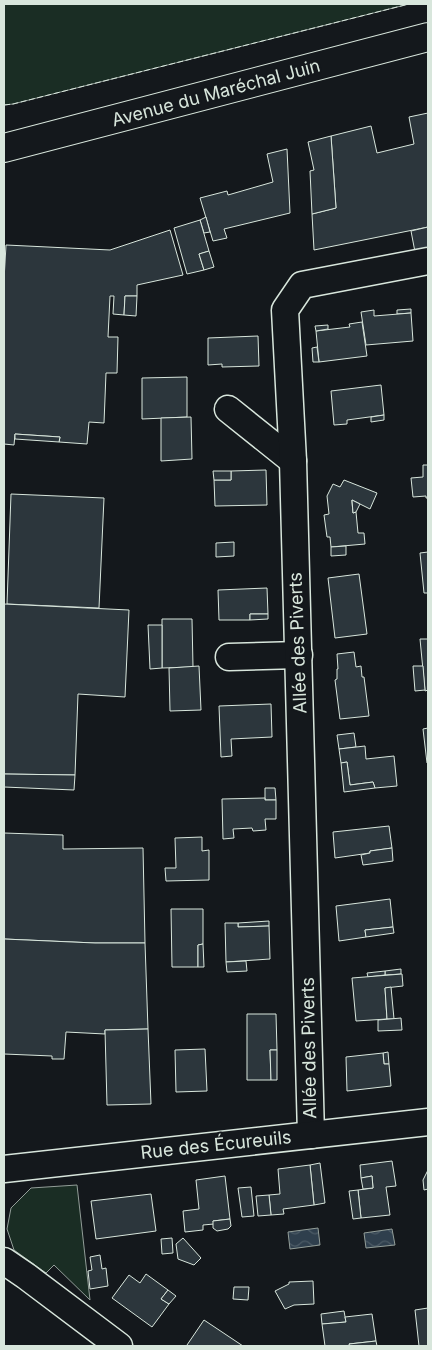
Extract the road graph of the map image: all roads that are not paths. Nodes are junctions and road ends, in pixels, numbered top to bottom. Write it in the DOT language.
graph roads {
  1 [pos="428,37"];
  2 [pos="4,148"];
  3 [pos="428,262"];
  4 [pos="228,409"];
  5 [pos="293,461"];
  6 [pos="299,655"];
  7 [pos="229,657"];
  8 [pos="428,1122"];
  9 [pos="311,1135"];
  10 [pos="4,1169"];
  11 [pos="4,1261"];
  12 [pos="119,1346"];
  1 -- 2 [label="main road, Avenue du Maréchal Juin"];
  3 -- 5 [label="street, Allée des Piverts"];
  4 -- 5 [label="street"];
  5 -- 6 [label="street, Allée des Piverts"];
  6 -- 7 [label="street"];
  6 -- 9 [label="street, Allée des Piverts"];
  8 -- 9 [label="street, Rue des Écureuils"];
  9 -- 10 [label="street, Rue des Écureuils"];
  11 -- 12 [label="street"];
}
